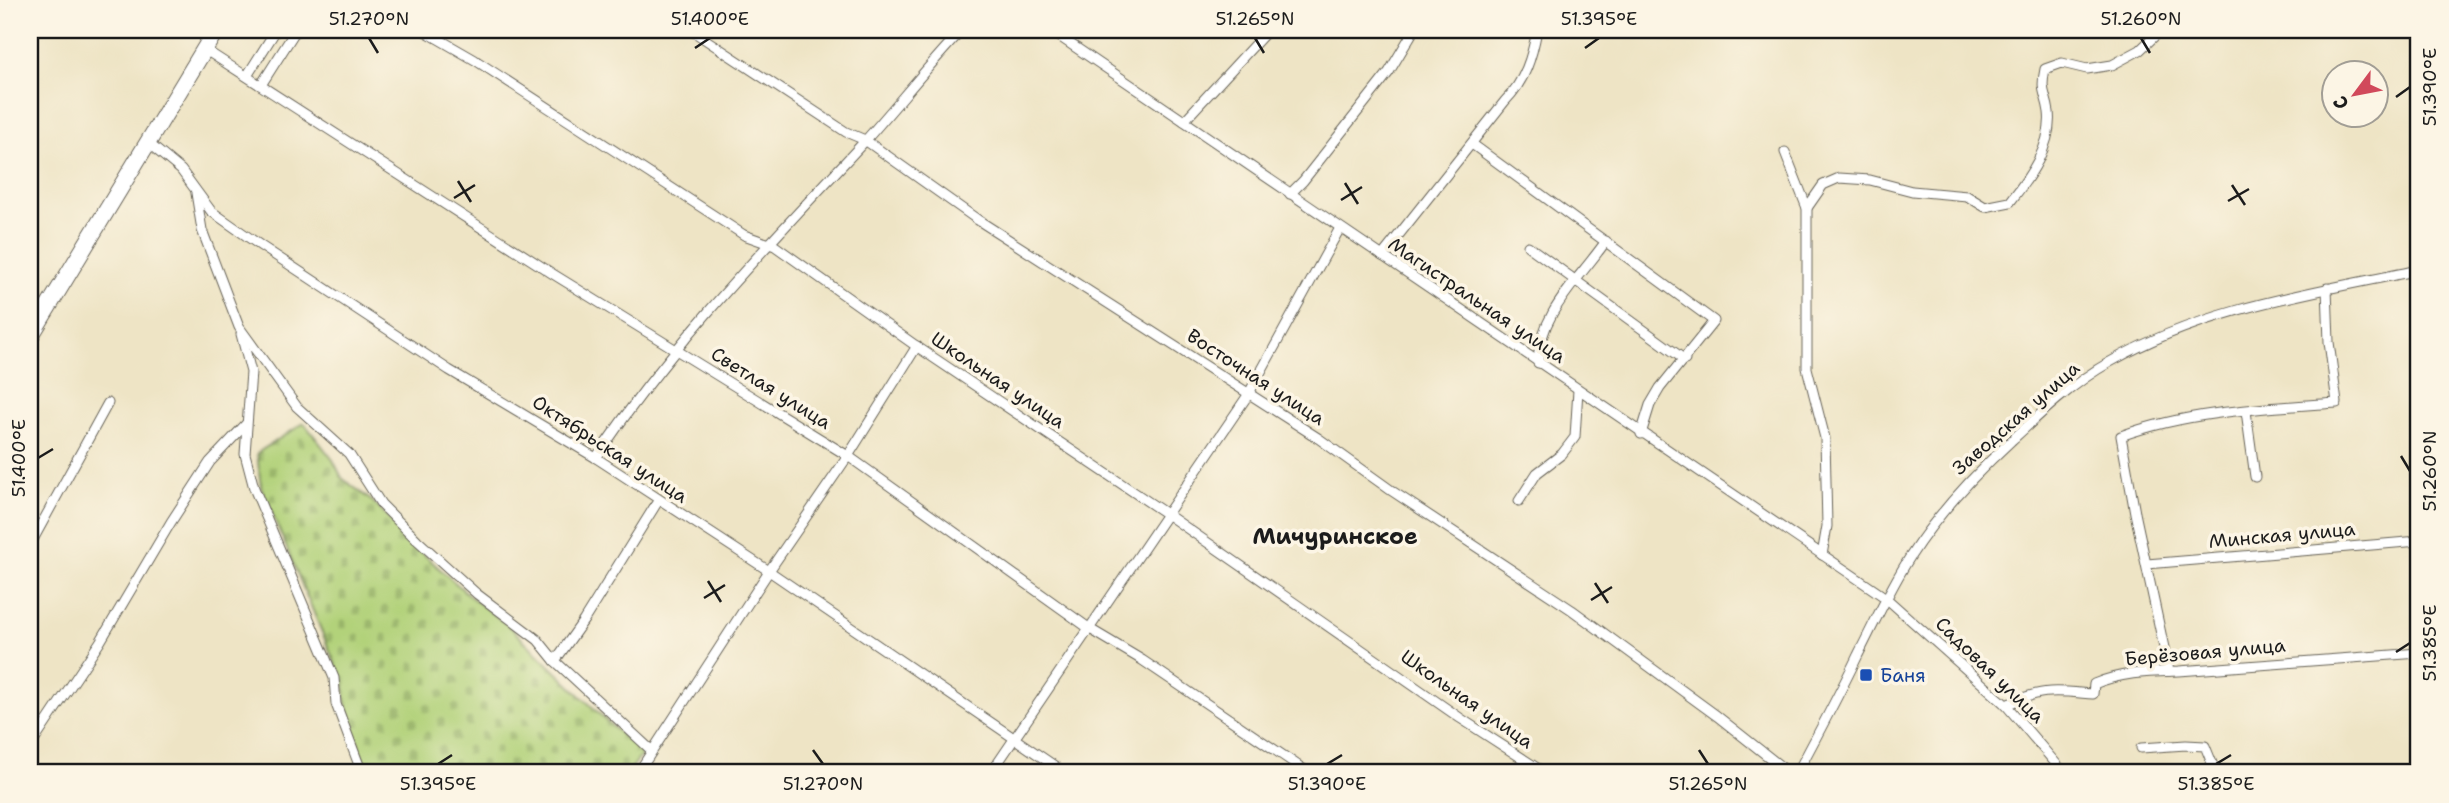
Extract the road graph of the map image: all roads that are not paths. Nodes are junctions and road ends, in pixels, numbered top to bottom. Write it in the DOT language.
graph roads {
  1 [pos="216,30"];
  2 [pos="276,30"];
  3 [pos="296,30"];
  4 [pos="423,30"];
  5 [pos="691,30"];
  6 [pos="962,30"];
  7 [pos="1050,30"];
  8 [pos="1268,30"];
  9 [pos="1414,30"];
  10 [pos="1537,30"];
  11 [pos="2161,30"];
  12 [pos="204,49"];
  13 [pos="247,76"];
  14 [pos="261,85"];
  15 [pos="1184,121"];
  16 [pos="865,140"];
  17 [pos="147,142"];
  18 [pos="1472,144"];
  19 [pos="1785,152"];
  20 [pos="195,190"];
  21 [pos="1290,194"];
  22 [pos="1807,208"];
  23 [pos="1340,228"];
  24 [pos="1606,241"];
  25 [pos="768,244"];
  26 [pos="1528,246"];
  27 [pos="1382,256"];
  28 [pos="2419,270"];
  29 [pos="1576,280"];
  30 [pos="2327,288"];
  31 [pos="239,327"];
  32 [pos="30,337"];
  33 [pos="917,346"];
  34 [pos="677,351"];
  35 [pos="1685,360"];
  36 [pos="1538,363"];
  37 [pos="1578,390"];
  38 [pos="1248,395"];
  39 [pos="108,403"];
  40 [pos="2246,411"];
  41 [pos="246,424"];
  42 [pos="1642,434"];
  43 [pos="848,456"];
  44 [pos="596,458"];
  45 [pos="2255,477"];
  46 [pos="658,501"];
  47 [pos="1519,501"];
  48 [pos="1168,515"];
  49 [pos="2419,541"];
  50 [pos="30,545"];
  51 [pos="1822,555"];
  52 [pos="2147,564"];
  53 [pos="769,571"];
  54 [pos="1885,598"];
  55 [pos="1090,629"];
  56 [pos="2419,653"];
  57 [pos="555,661"];
  58 [pos="2169,671"];
  59 [pos="2006,705"];
  60 [pos="1015,740"];
  61 [pos="30,747"];
  62 [pos="2141,748"];
  63 [pos="651,750"];
  64 [pos="362,773"];
  65 [pos="638,773"];
  66 [pos="991,773"];
  67 [pos="1065,773"];
  68 [pos="1308,773"];
  69 [pos="1545,773"];
  70 [pos="1789,773"];
  71 [pos="1797,773"];
  72 [pos="2064,773"];
  73 [pos="2216,773"];
  1 -- 12 [label="highway"];
  2 -- 13 [label="street"];
  3 -- 14 [label="street"];
  4 -- 25 [label="street, Школьная улица"];
  5 -- 16 [label="street, Восточная улица"];
  6 -- 16 [label="street"];
  7 -- 15 [label="street, Магистральная улица"];
  8 -- 15 [label="street"];
  9 -- 21 [label="street"];
  10 -- 18 [label="street"];
  11 -- 22 [label="street"];
  12 -- 13 [label="street, Светлая улица"];
  12 -- 17 [label="highway"];
  13 -- 14 [label="street, Светлая улица"];
  14 -- 34 [label="street, Светлая улица"];
  15 -- 21 [label="street, Магистральная улица"];
  16 -- 25 [label="street"];
  16 -- 38 [label="street, Восточная улица"];
  17 -- 20 [label="street, Октябрьская улица"];
  17 -- 32 [label="highway"];
  18 -- 24 [label="street"];
  18 -- 27 [label="street"];
  19 -- 22 [label="street"];
  20 -- 31 [label="street"];
  20 -- 44 [label="street, Октябрьская улица"];
  21 -- 23 [label="street, Магистральная улица"];
  22 -- 51 [label="street"];
  23 -- 27 [label="street, Магистральная улица"];
  23 -- 38 [label="street"];
  24 -- 29 [label="street"];
  24 -- 35 [label="street"];
  25 -- 33 [label="street, Школьная улица"];
  25 -- 34 [label="street"];
  26 -- 29 [label="street"];
  27 -- 36 [label="street, Магистральная улица"];
  28 -- 30 [label="street, Заводская улица"];
  29 -- 35 [label="street"];
  29 -- 36 [label="street"];
  30 -- 40 [label="street"];
  30 -- 54 [label="street, Заводская улица"];
  31 -- 41 [label="street"];
  31 -- 57 [label="street"];
  33 -- 43 [label="street"];
  33 -- 48 [label="street, Школьная улица"];
  34 -- 43 [label="street, Светлая улица"];
  34 -- 44 [label="street"];
  35 -- 42 [label="street"];
  36 -- 37 [label="street, Магистральная улица"];
  37 -- 42 [label="street, Магистральная улица"];
  37 -- 47 [label="street"];
  38 -- 48 [label="street"];
  38 -- 70 [label="street, Восточная улица"];
  39 -- 50 [label="street"];
  40 -- 45 [label="street"];
  40 -- 52 [label="street"];
  41 -- 61 [label="street"];
  41 -- 64 [label="street"];
  42 -- 51 [label="street, Магистральная улица"];
  43 -- 53 [label="street"];
  43 -- 55 [label="street, Светлая улица"];
  44 -- 46 [label="street, Октябрьская улица"];
  46 -- 53 [label="street, Октябрьская улица"];
  46 -- 57 [label="street"];
  48 -- 55 [label="street"];
  48 -- 69 [label="street, Школьная улица"];
  49 -- 52 [label="street, Минская улица"];
  51 -- 54 [label="street, Магистральная улица"];
  52 -- 58 [label="street"];
  53 -- 60 [label="street, Октябрьская улица"];
  53 -- 63 [label="street"];
  54 -- 59 [label="street, Садовая улица"];
  54 -- 71 [label="street, Заводская улица"];
  55 -- 60 [label="street"];
  55 -- 68 [label="street, Светлая улица"];
  56 -- 58 [label="street, Берёзовая улица"];
  57 -- 63 [label="street"];
  58 -- 59 [label="street, Берёзовая улица"];
  59 -- 72 [label="street, Садовая улица"];
  60 -- 66 [label="street"];
  60 -- 67 [label="street, Октябрьская улица"];
  62 -- 73 [label="street"];
  63 -- 65 [label="street"];
}
